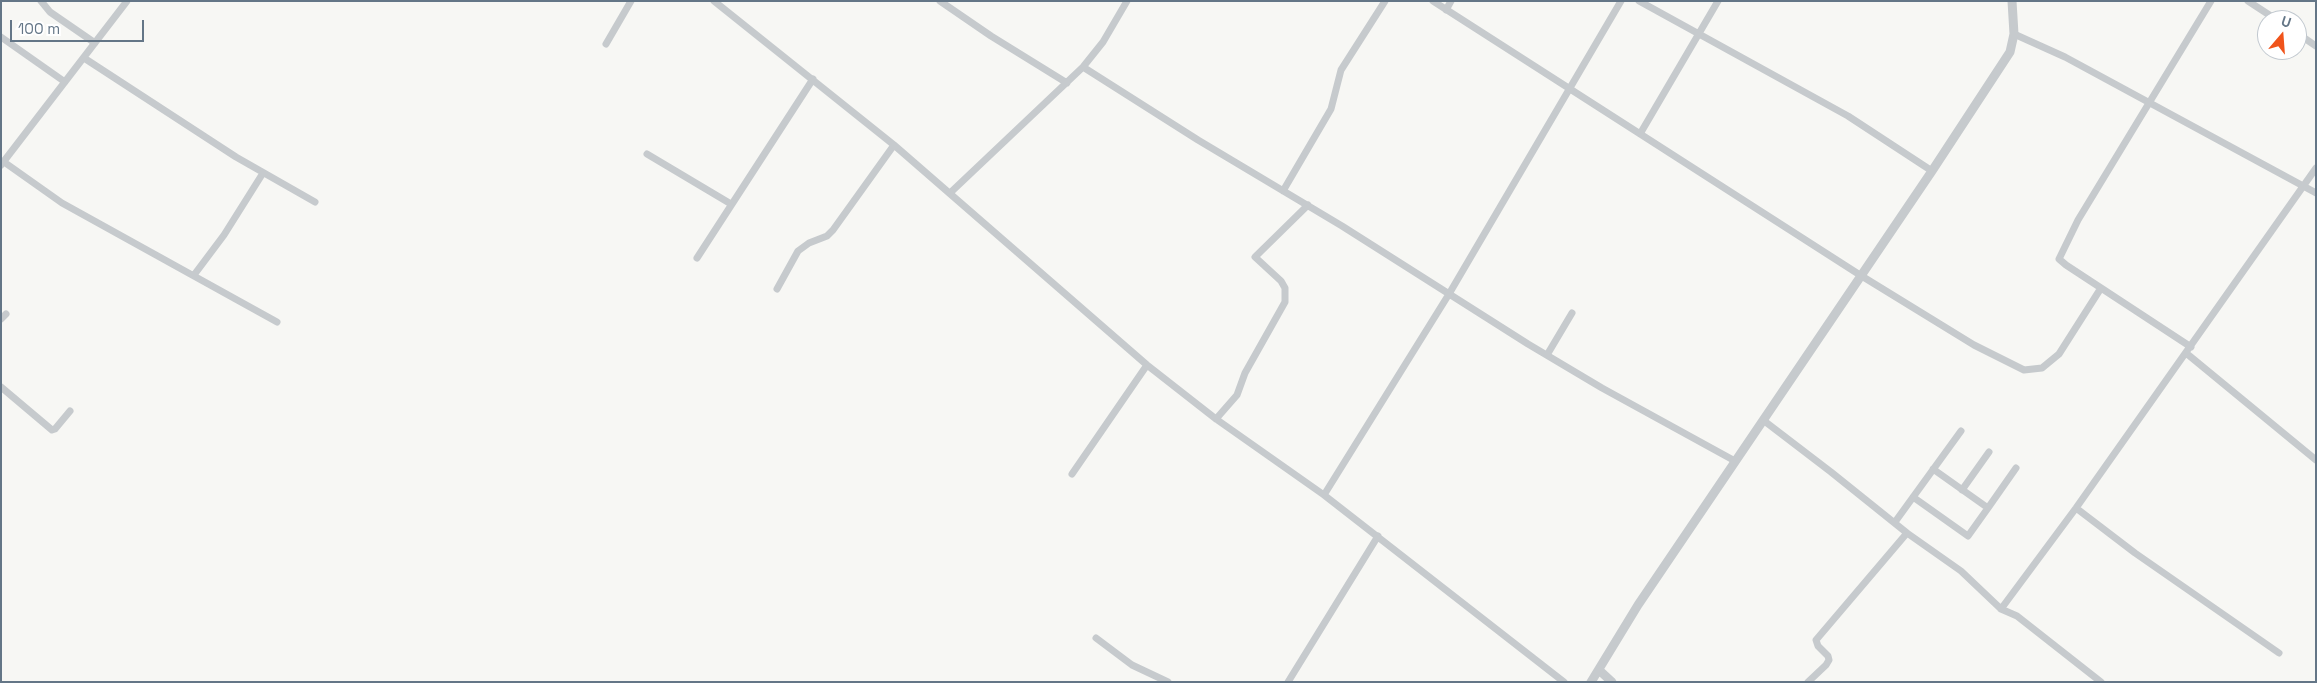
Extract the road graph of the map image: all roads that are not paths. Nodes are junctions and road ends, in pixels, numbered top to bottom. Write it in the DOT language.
graph roads {
  1 [pos="41,1"];
  2 [pos="127,1"];
  3 [pos="631,1"];
  4 [pos="940,1"];
  5 [pos="1128,1"];
  6 [pos="1385,1"];
  7 [pos="1433,1"];
  8 [pos="1451,1"];
  9 [pos="1622,1"];
  10 [pos="1639,1"];
  11 [pos="1718,1"];
  12 [pos="2012,1"];
  13 [pos="2211,1"];
  14 [pos="2248,1"];
  15 [pos="717,2"];
  16 [pos="1446,10"];
  17 [pos="2261,10"];
  18 [pos="1699,34"];
  19 [pos="2014,34"];
  20 [pos="1,37"];
  21 [pos="95,43"];
  22 [pos="606,44"];
  23 [pos="84,58"];
  24 [pos="1083,67"];
  25 [pos="813,79"];
  26 [pos="65,82"];
  27 [pos="1067,83"];
  28 [pos="1568,90"];
  29 [pos="2149,103"];
  30 [pos="1640,134"];
  31 [pos="894,145"];
  32 [pos="647,154"];
  33 [pos="2,164"];
  34 [pos="2316,168"];
  35 [pos="1932,172"];
  36 [pos="263,173"];
  37 [pos="2304,186"];
  38 [pos="1283,191"];
  39 [pos="950,193"];
  40 [pos="2316,193"];
  41 [pos="315,202"];
  42 [pos="731,204"];
  43 [pos="1308,205"];
  44 [pos="697,258"];
  45 [pos="194,275"];
  46 [pos="1860,275"];
  47 [pos="2101,288"];
  48 [pos="777,289"];
  49 [pos="1449,294"];
  50 [pos="1572,313"];
  51 [pos="277,322"];
  52 [pos="2191,347"];
  53 [pos="2186,353"];
  54 [pos="1547,355"];
  55 [pos="1147,365"];
  56 [pos="1,387"];
  57 [pos="70,411"];
  58 [pos="1216,418"];
  59 [pos="1762,420"];
  60 [pos="1961,431"];
  61 [pos="1989,452"];
  62 [pos="2316,460"];
  63 [pos="1735,461"];
  64 [pos="2016,468"];
  65 [pos="1934,469"];
  66 [pos="1072,474"];
  67 [pos="1962,490"];
  68 [pos="1324,495"];
  69 [pos="1913,497"];
  70 [pos="1988,508"];
  71 [pos="2076,508"];
  72 [pos="1895,522"];
  73 [pos="1907,533"];
  74 [pos="1378,536"];
  75 [pos="2001,609"];
  76 [pos="1096,638"];
  77 [pos="2279,653"];
  78 [pos="1599,670"];
  79 [pos="1168,682"];
  80 [pos="1288,682"];
  81 [pos="1564,682"];
  82 [pos="1591,682"];
  83 [pos="1612,682"];
  84 [pos="1808,682"];
  85 [pos="2100,682"];
  1 -- 21 [label="street"];
  2 -- 21 [label="street"];
  3 -- 22 [label="street"];
  4 -- 27 [label="street"];
  5 -- 24 [label="street"];
  6 -- 38 [label="street"];
  7 -- 16 [label="street"];
  8 -- 16 [label="street"];
  9 -- 28 [label="street"];
  10 -- 18 [label="street"];
  11 -- 18 [label="street"];
  12 -- 19 [label="street"];
  13 -- 29 [label="street"];
  14 -- 17 [label="street"];
  15 -- 25 [label="street"];
  16 -- 28 [label="street"];
  18 -- 30 [label="street"];
  18 -- 35 [label="street"];
  19 -- 29 [label="street"];
  19 -- 35 [label="street"];
  20 -- 26 [label="street"];
  21 -- 23 [label="street"];
  23 -- 26 [label="street"];
  23 -- 36 [label="street"];
  24 -- 27 [label="street"];
  24 -- 38 [label="street"];
  25 -- 31 [label="street"];
  25 -- 42 [label="street"];
  26 -- 33 [label="street"];
  27 -- 39 [label="street"];
  28 -- 30 [label="street"];
  28 -- 49 [label="street"];
  29 -- 37 [label="street"];
  29 -- 47 [label="street"];
  30 -- 46 [label="street"];
  31 -- 39 [label="street"];
  31 -- 48 [label="street"];
  32 -- 42 [label="street"];
  33 -- 45 [label="street"];
  34 -- 37 [label="street"];
  35 -- 46 [label="street"];
  36 -- 41 [label="street"];
  36 -- 45 [label="street"];
  37 -- 40 [label="street"];
  37 -- 52 [label="street"];
  38 -- 43 [label="street"];
  39 -- 55 [label="street"];
  42 -- 44 [label="street"];
  43 -- 49 [label="street"];
  43 -- 58 [label="street"];
  45 -- 51 [label="street"];
  46 -- 47 [label="street"];
  46 -- 59 [label="street"];
  47 -- 52 [label="street"];
  49 -- 54 [label="street"];
  49 -- 68 [label="street"];
  50 -- 54 [label="street"];
  52 -- 53 [label="street"];
  53 -- 62 [label="street"];
  53 -- 71 [label="street"];
  54 -- 63 [label="street"];
  55 -- 58 [label="street"];
  55 -- 66 [label="street"];
  56 -- 57 [label="street"];
  58 -- 68 [label="street"];
  59 -- 63 [label="street"];
  59 -- 72 [label="street"];
  60 -- 65 [label="street"];
  61 -- 67 [label="street"];
  63 -- 78 [label="street"];
  64 -- 70 [label="street"];
  65 -- 67 [label="street"];
  65 -- 69 [label="street"];
  67 -- 70 [label="street"];
  68 -- 74 [label="street"];
  69 -- 70 [label="street"];
  69 -- 72 [label="street"];
  71 -- 75 [label="street"];
  71 -- 77 [label="street"];
  72 -- 73 [label="street"];
  73 -- 75 [label="street"];
  73 -- 84 [label="street"];
  74 -- 80 [label="street"];
  74 -- 81 [label="street"];
  75 -- 85 [label="street"];
  76 -- 79 [label="street"];
  78 -- 82 [label="street"];
  78 -- 83 [label="street"];
}
